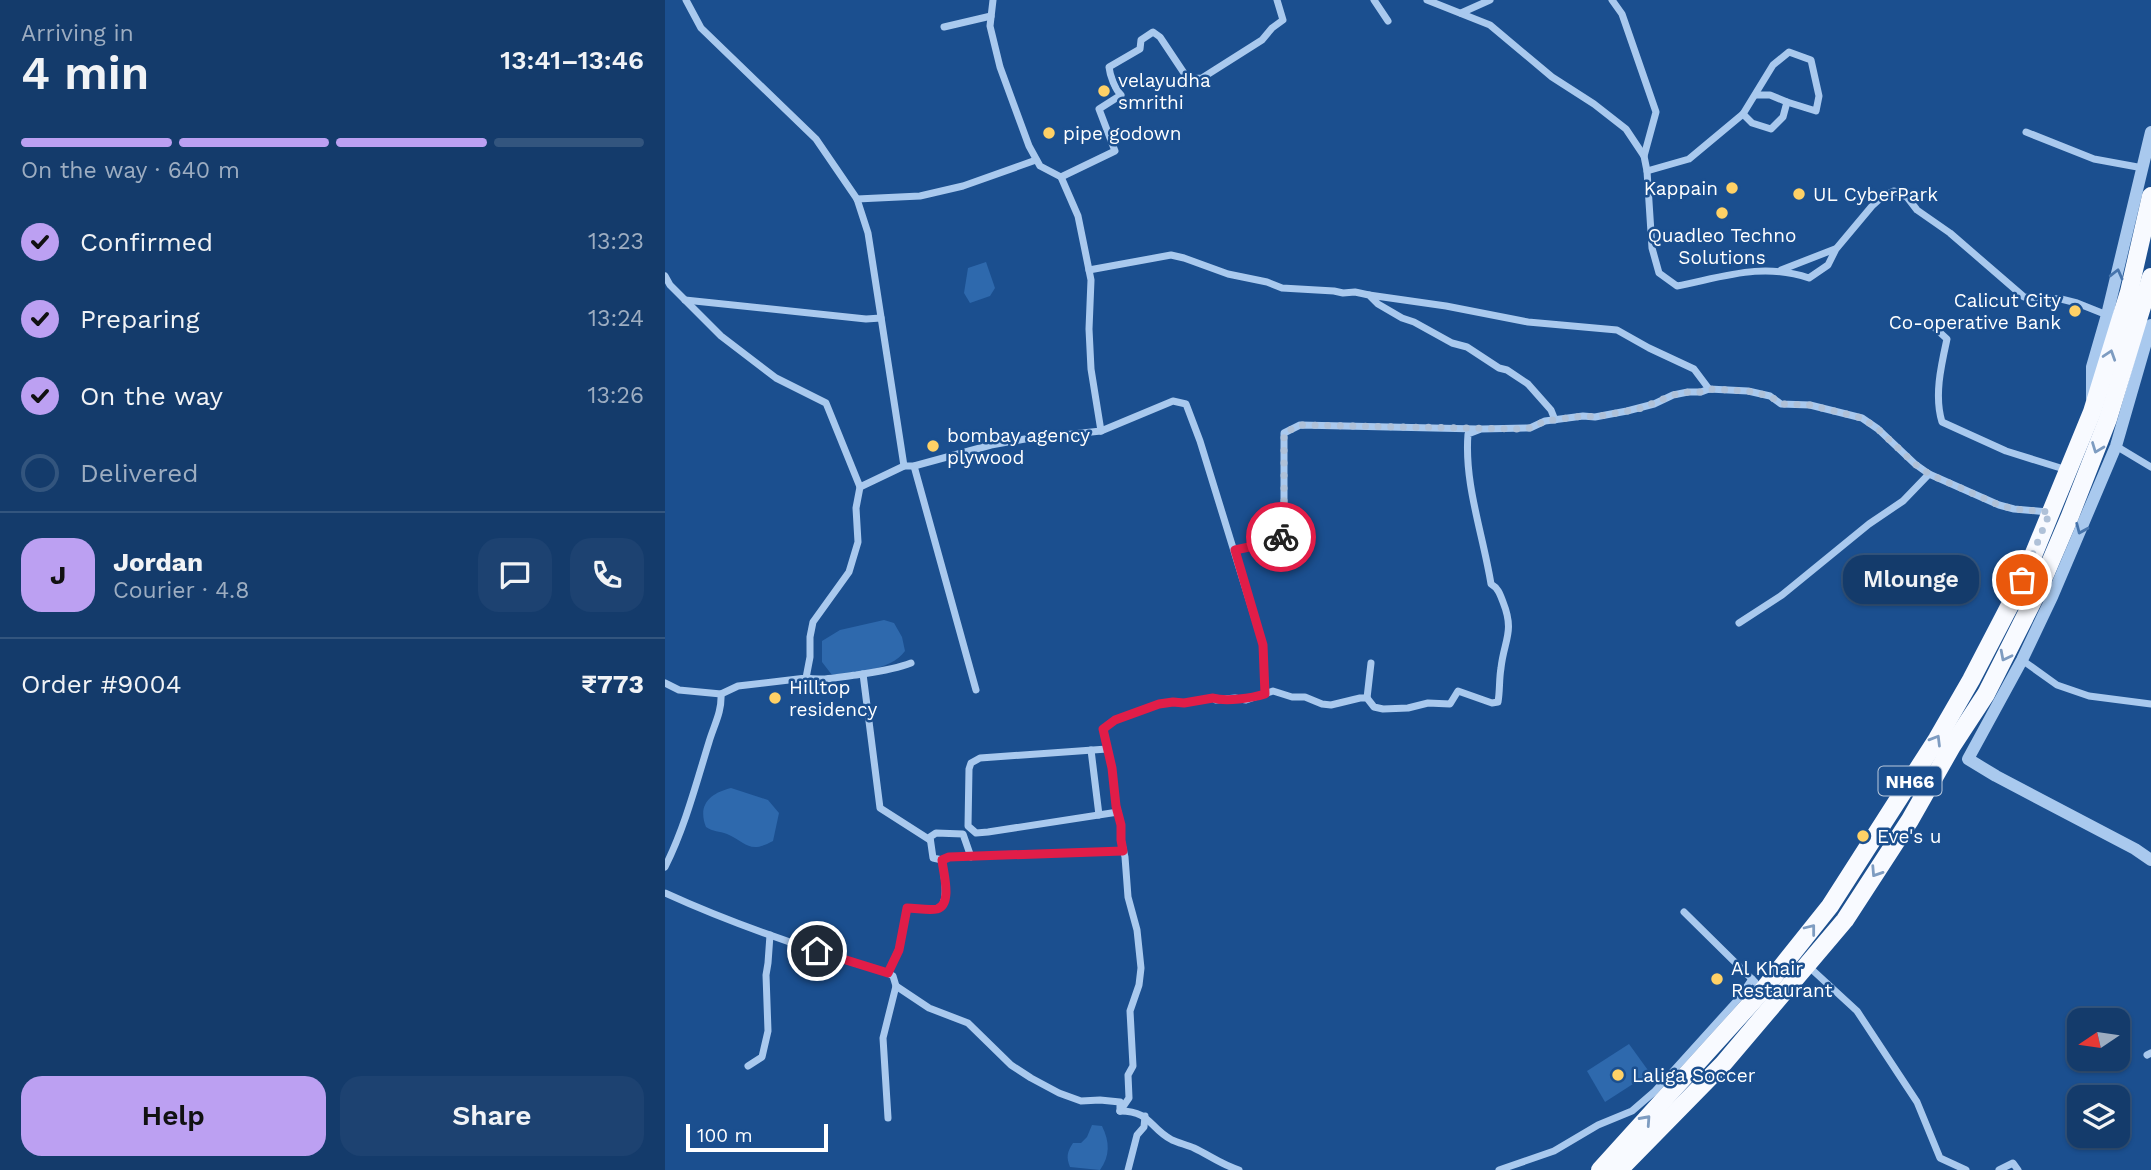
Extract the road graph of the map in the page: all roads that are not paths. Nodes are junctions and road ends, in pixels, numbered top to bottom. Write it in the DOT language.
graph roads {
  1 [pos="686,0"];
  2 [pos="993,0"];
  3 [pos="1277,0"];
  4 [pos="1374,0"];
  5 [pos="1427,0"];
  6 [pos="1490,0"];
  7 [pos="1612,0"];
  8 [pos="1461,13"];
  9 [pos="991,16"];
  10 [pos="1388,21"];
  11 [pos="944,27"];
  12 [pos="1756,95"];
  13 [pos="1787,102"];
  14 [pos="1743,114"];
  15 [pos="2026,132"];
  16 [pos="2151,132"];
  17 [pos="1644,156"];
  18 [pos="1036,160"];
  19 [pos="2143,168"];
  20 [pos="1647,171"];
  21 [pos="1061,177"];
  22 [pos="2151,196"];
  23 [pos="857,199"];
  24 [pos="1836,249"];
  25 [pos="1089,270"];
  26 [pos="1779,272"];
  27 [pos="665,276"];
  28 [pos="2151,277"];
  29 [pos="1369,295"];
  30 [pos="685,300"];
  31 [pos="2107,315"];
  32 [pos="881,318"];
  33 [pos="2151,326"];
  34 [pos="1935,328"];
  35 [pos="1709,389"];
  36 [pos="2092,412"];
  37 [pos="1555,420"];
  38 [pos="1481,429"];
  39 [pos="1101,431"];
  40 [pos="2116,446"];
  41 [pos="904,466"];
  42 [pos="914,466"];
  43 [pos="2151,467"];
  44 [pos="2068,471"];
  45 [pos="1929,474"];
  46 [pos="860,487"];
  47 [pos="2050,512"];
  48 [pos="1235,550"];
  49 [pos="1739,623"];
  50 [pos="2022,660"];
  51 [pos="911,663"];
  52 [pos="1371,663"];
  53 [pos="863,674"];
  54 [pos="806,678"];
  55 [pos="665,683"];
  56 [pos="976,690"];
  57 [pos="720,694"];
  58 [pos="1265,694"];
  59 [pos="1367,698"];
  60 [pos="2151,705"];
  61 [pos="1107,749"];
  62 [pos="1091,750"];
  63 [pos="1118,812"];
  64 [pos="1100,814"];
  65 [pos="930,840"];
  66 [pos="1123,851"];
  67 [pos="971,857"];
  68 [pos="2150,857"];
  69 [pos="942,860"];
  70 [pos="665,867"];
  71 [pos="665,893"];
  72 [pos="1684,912"];
  73 [pos="770,935"];
  74 [pos="1807,965"];
  75 [pos="888,973"];
  76 [pos="1758,985"];
  77 [pos="896,986"];
  78 [pos="748,1066"];
  79 [pos="1120,1111"];
  80 [pos="1146,1116"];
  81 [pos="888,1118"];
  82 [pos="1940,1158"];
  83 [pos="1128,1170"];
  84 [pos="1239,1170"];
  85 [pos="1499,1170"];
  86 [pos="1600,1170"];
  87 [pos="1619,1170"];
  88 [pos="1945,1170"];
  89 [pos="1966,1170"];
  90 [pos="1999,1170"];
  91 [pos="2018,1170"];
  1 -- 23 [label="street"];
  2 -- 9 [label="street"];
  3 -- 21 [label="street"];
  4 -- 10 [label="street"];
  5 -- 8 [label="street"];
  6 -- 8 [label="street"];
  7 -- 17 [label="street"];
  8 -- 17 [label="street"];
  9 -- 11 [label="street"];
  9 -- 18 [label="street"];
  12 -- 13 [label="street"];
  12 -- 13 [label="street"];
  12 -- 14 [label="street"];
  13 -- 14 [label="street"];
  14 -- 20 [label="street"];
  15 -- 19 [label="street"];
  16 -- 19 [label="street"];
  17 -- 20 [label="street"];
  18 -- 21 [label="street"];
  18 -- 23 [label="street"];
  31 -- 19 [label="street, one-way"];
  20 -- 26 [label="street"];
  21 -- 25 [label="street"];
  36 -- 22 [label="highway, NH66, one-way"];
  23 -- 32 [label="street"];
  24 -- 26 [label="street"];
  24 -- 26 [label="street"];
  24 -- 31 [label="street"];
  25 -- 29 [label="street"];
  25 -- 39 [label="street"];
  27 -- 30 [label="street"];
  28 -- 74 [label="highway, NH66, one-way"];
  29 -- 35 [label="street"];
  29 -- 37 [label="street"];
  30 -- 32 [label="street"];
  30 -- 46 [label="street"];
  31 -- 36 [label="street"];
  32 -- 41 [label="street"];
  33 -- 40 [label="street"];
  34 -- 44 [label="street"];
  35 -- 37 [label="street"];
  35 -- 45 [label="street"];
  36 -- 44 [label="highway, NH66"];
  37 -- 38 [label="street"];
  38 -- 48 [label="street"];
  38 -- 59 [label="street"];
  39 -- 42 [label="street"];
  39 -- 48 [label="street"];
  40 -- 43 [label="street"];
  40 -- 50 [label="street, one-way"];
  41 -- 42 [label="street"];
  41 -- 46 [label="street"];
  42 -- 56 [label="street"];
  44 -- 47 [label="highway, NH66"];
  45 -- 47 [label="street"];
  45 -- 49 [label="street"];
  46 -- 54 [label="street"];
  76 -- 47 [label="highway, NH66, one-way"];
  48 -- 58 [label="street"];
  50 -- 60 [label="street"];
  50 -- 68 [label="street"];
  51 -- 53 [label="street"];
  52 -- 59 [label="street"];
  53 -- 54 [label="street"];
  53 -- 65 [label="street"];
  54 -- 57 [label="street"];
  55 -- 57 [label="street"];
  57 -- 70 [label="street"];
  58 -- 59 [label="street"];
  58 -- 61 [label="street"];
  61 -- 62 [label="street"];
  61 -- 63 [label="street"];
  62 -- 64 [label="street"];
  62 -- 64 [label="street"];
  63 -- 64 [label="street"];
  63 -- 66 [label="street"];
  65 -- 67 [label="street"];
  65 -- 69 [label="street"];
  66 -- 67 [label="street"];
  66 -- 79 [label="street"];
  67 -- 69 [label="street"];
  69 -- 75 [label="street"];
  71 -- 73 [label="street"];
  72 -- 76 [label="street"];
  73 -- 75 [label="street"];
  73 -- 78 [label="street"];
  74 -- 82 [label="street"];
  74 -- 87 [label="highway, NH66"];
  75 -- 77 [label="street"];
  76 -- 85 [label="street"];
  86 -- 76 [label="highway, NH66, one-way"];
  77 -- 79 [label="street"];
  77 -- 81 [label="street"];
  79 -- 80 [label="street"];
  80 -- 83 [label="street"];
  80 -- 84 [label="street"];
  82 -- 88 [label="street"];
  82 -- 89 [label="street"];
  90 -- 91 [label="street"];
}
